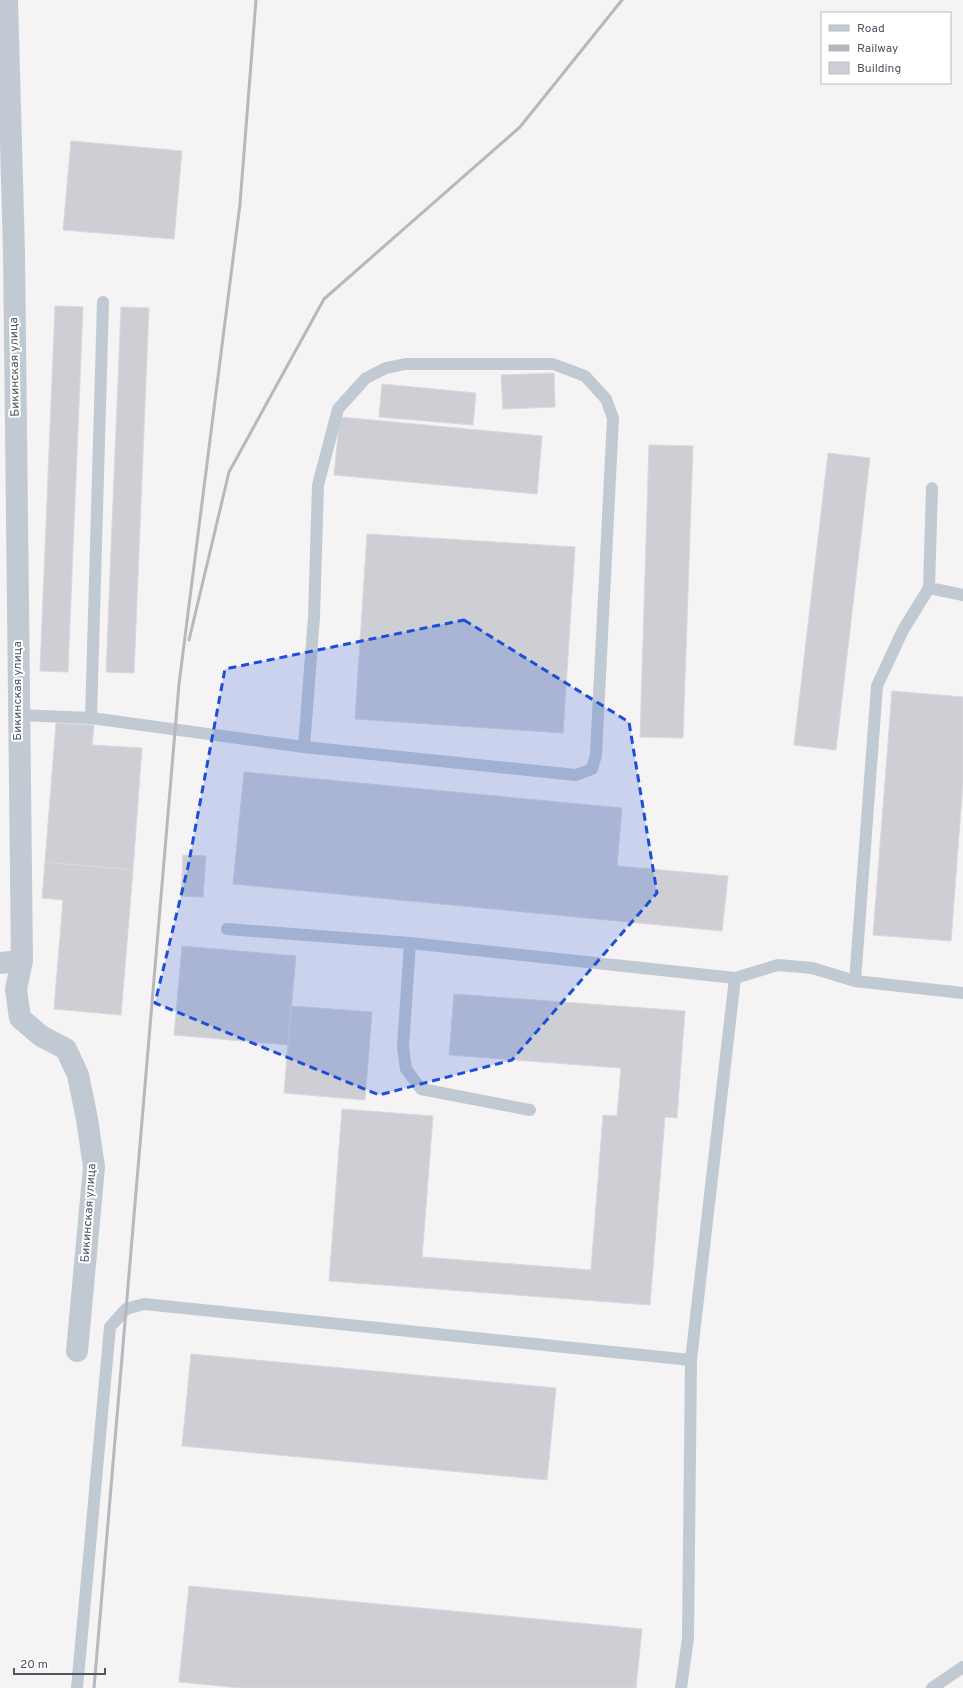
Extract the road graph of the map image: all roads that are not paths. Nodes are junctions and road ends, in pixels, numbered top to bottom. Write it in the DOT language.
graph roads {
  1 [pos="7,0"];
  2 [pos="103,302"];
  3 [pos="8,462"];
  4 [pos="932,488"];
  5 [pos="930,588"];
  6 [pos="963,595"];
  7 [pos="18,715"];
  8 [pos="91,718"];
  9 [pos="304,747"];
  10 [pos="227,928"];
  11 [pos="410,943"];
  12 [pos="22,961"];
  13 [pos="0,963"];
  14 [pos="735,978"];
  15 [pos="855,981"];
  16 [pos="963,994"];
  17 [pos="530,1110"];
  18 [pos="77,1351"];
  19 [pos="692,1360"];
  20 [pos="963,1667"];
  21 [pos="77,1688"];
  22 [pos="681,1688"];
  23 [pos="932,1688"];
  1 -- 3 [label="street, Бикинская улица"];
  2 -- 8 [label="lane"];
  3 -- 7 [label="street, Бикинская улица"];
  4 -- 5 [label="lane"];
  5 -- 6 [label="lane"];
  5 -- 15 [label="lane"];
  7 -- 8 [label="lane"];
  7 -- 12 [label="street, Бикинская улица"];
  8 -- 9 [label="lane"];
  9 -- 9 [label="lane"];
  10 -- 11 [label="lane"];
  11 -- 14 [label="lane"];
  11 -- 17 [label="lane"];
  12 -- 13 [label="street"];
  12 -- 18 [label="street, Бикинская улица"];
  14 -- 15 [label="lane"];
  14 -- 19 [label="lane"];
  15 -- 16 [label="lane"];
  19 -- 21 [label="lane"];
  19 -- 22 [label="lane"];
  20 -- 23 [label="lane"];
}
